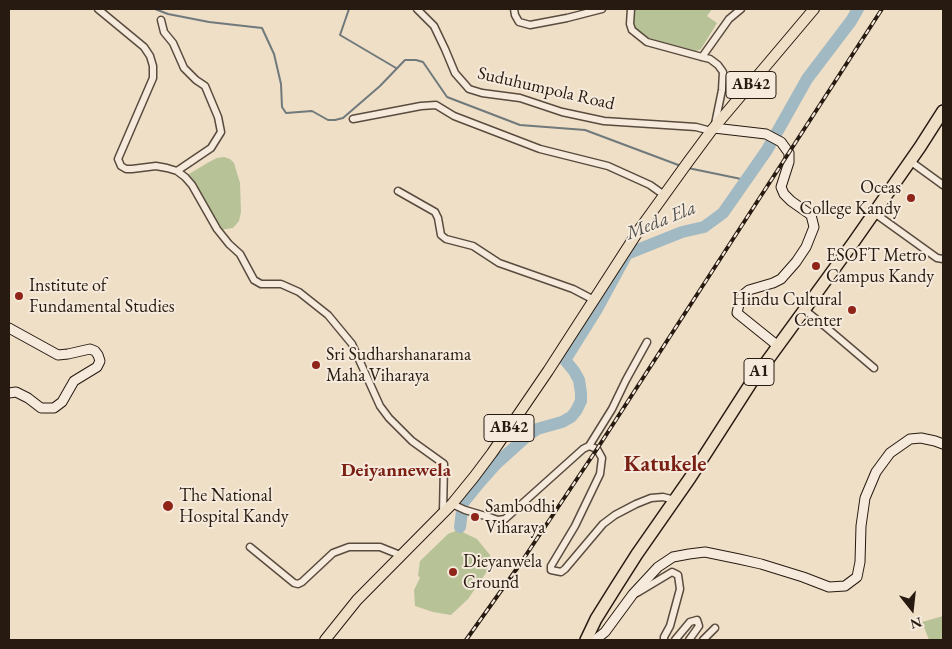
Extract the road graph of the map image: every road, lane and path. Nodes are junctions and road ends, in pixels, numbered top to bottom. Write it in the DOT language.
graph roads {
  1 [pos="98,9"];
  2 [pos="417,9"];
  3 [pos="514,9"];
  4 [pos="602,9"];
  5 [pos="631,9"];
  6 [pos="741,9"];
  7 [pos="814,9"];
  8 [pos="161,20"];
  9 [pos="702,56"];
  10 [pos="943,111"];
  11 [pos="352,119"];
  12 [pos="713,130"];
  13 [pos="910,161"];
  14 [pos="177,171"];
  15 [pos="943,185"];
  16 [pos="398,191"];
  17 [pos="665,194"];
  18 [pos="873,212"];
  19 [pos="943,259"];
  20 [pos="594,300"];
  21 [pos="805,310"];
  22 [pos="9,328"];
  23 [pos="647,342"];
  24 [pos="778,346"];
  25 [pos="874,368"];
  26 [pos="9,393"];
  27 [pos="943,444"];
  28 [pos="589,446"];
  29 [pos="675,500"];
  30 [pos="455,505"];
  31 [pos="444,513"];
  32 [pos="250,548"];
  33 [pos="400,555"];
  34 [pos="633,594"];
  35 [pos="714,628"];
  36 [pos="325,640"];
  37 [pos="586,640"];
  38 [pos="595,640"];
  39 [pos="664,640"];
  40 [pos="675,640"];
  41 [pos="689,640"];
  42 [pos="703,640"];
  1 -- 14 [label="street"];
  2 -- 12 [label="street, Suduhumpola Road"];
  3 -- 4 [label="street"];
  5 -- 9 [label="street"];
  6 -- 9 [label="street"];
  7 -- 12 [label="main road, AB42"];
  8 -- 14 [label="street"];
  9 -- 12 [label="street"];
  10 -- 13 [label="highway, A1"];
  11 -- 17 [label="street"];
  12 -- 17 [label="main road, AB42"];
  12 -- 24 [label="street"];
  13 -- 15 [label="street"];
  13 -- 18 [label="highway, A1"];
  14 -- 31 [label="street"];
  16 -- 20 [label="street"];
  17 -- 20 [label="main road, AB42"];
  18 -- 19 [label="street"];
  18 -- 21 [label="highway, A1"];
  20 -- 30 [label="main road, AB42"];
  21 -- 24 [label="highway, A1"];
  21 -- 25 [label="street"];
  22 -- 26 [label="street"];
  23 -- 28 [label="street"];
  24 -- 29 [label="highway, A1"];
  27 -- 34 [label="street"];
  28 -- 29 [label="street"];
  28 -- 30 [label="street"];
  29 -- 37 [label="highway, A1"];
  30 -- 31 [label="main road, AB42"];
  31 -- 33 [label="main road, AB42"];
  32 -- 33 [label="street"];
  33 -- 36 [label="main road, AB42"];
  34 -- 38 [label="street"];
  34 -- 39 [label="street"];
  35 -- 42 [label="street"];
  40 -- 41 [label="street"];
}
